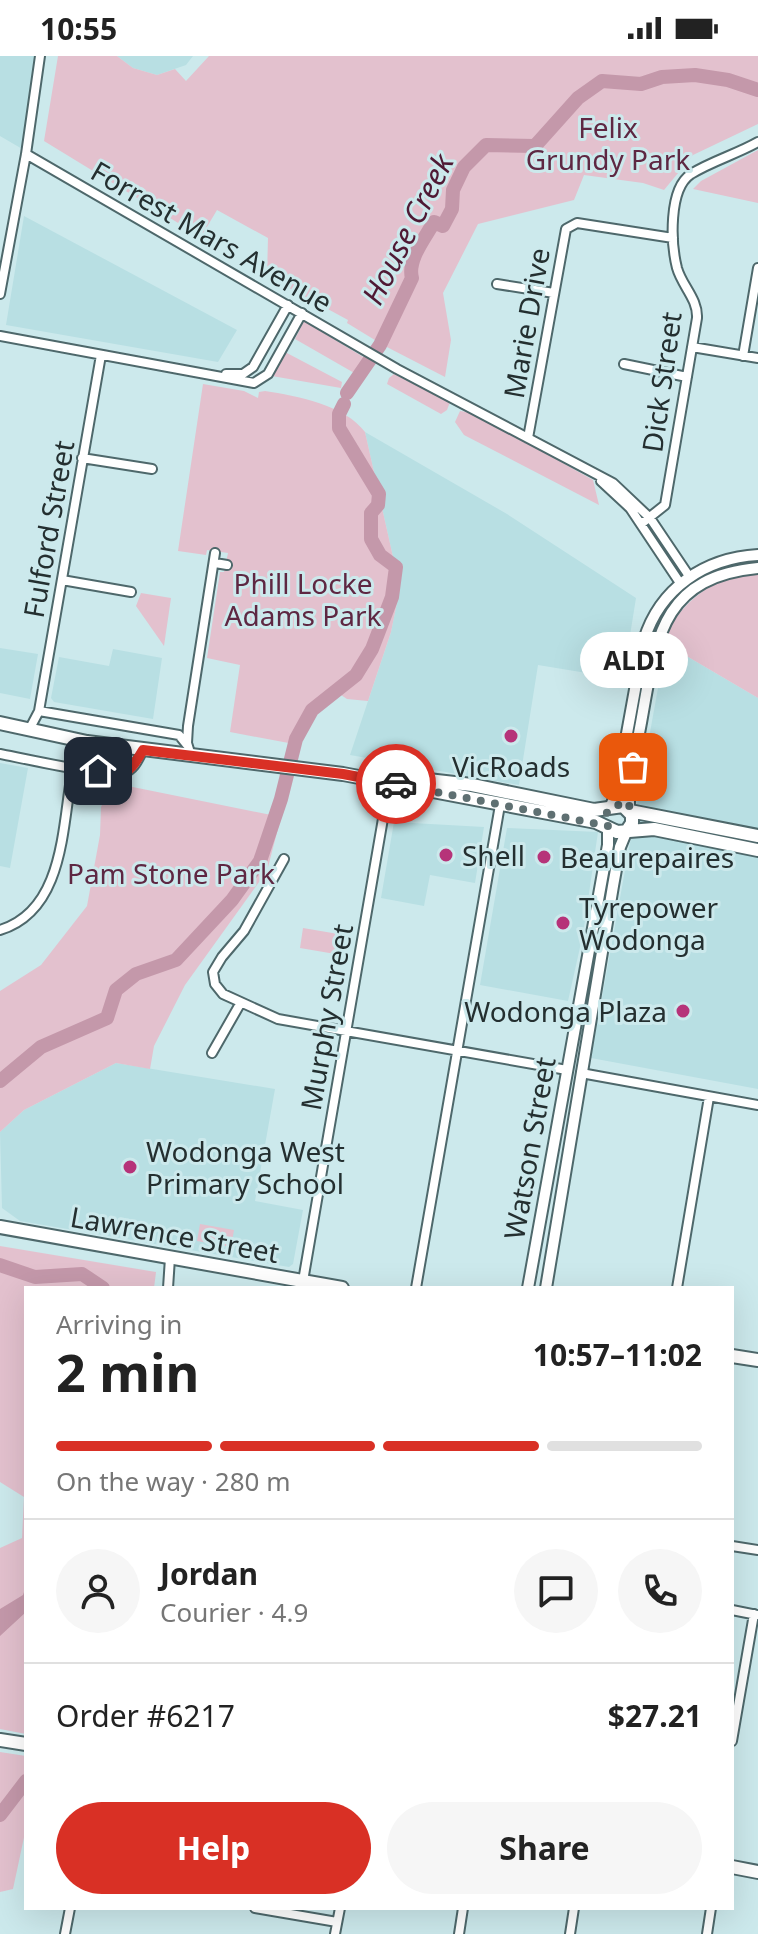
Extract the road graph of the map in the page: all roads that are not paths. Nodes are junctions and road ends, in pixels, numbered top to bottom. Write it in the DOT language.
graph roads {
  1 [pos="40,56"];
  2 [pos="758,142"];
  3 [pos="26,154"];
  4 [pos="673,238"];
  5 [pos="758,268"];
  6 [pos="497,284"];
  7 [pos="554,293"];
  8 [pos="0,294"];
  9 [pos="288,305"];
  10 [pos="302,313"];
  11 [pos="0,336"];
  12 [pos="692,347"];
  13 [pos="101,355"];
  14 [pos="743,356"];
  15 [pos="758,358"];
  16 [pos="624,364"];
  17 [pos="205,373"];
  18 [pos="687,377"];
  19 [pos="528,438"];
  20 [pos="82,458"];
  21 [pos="152,469"];
  22 [pos="646,521"];
  23 [pos="215,553"];
  24 [pos="758,555"];
  25 [pos="215,563"];
  26 [pos="227,565"];
  27 [pos="758,568"];
  28 [pos="684,579"];
  29 [pos="62,580"];
  30 [pos="692,591"];
  31 [pos="131,592"];
  32 [pos="644,640"];
  33 [pos="656,645"];
  34 [pos="632,700"];
  35 [pos="645,701"];
  36 [pos="39,711"];
  37 [pos="0,723"];
  38 [pos="188,726"];
  39 [pos="36,732"];
  40 [pos="173,734"];
  41 [pos="143,750"];
  42 [pos="190,752"];
  43 [pos="0,754"];
  44 [pos="73,767"];
  45 [pos="390,779"];
  46 [pos="416,783"];
  47 [pos="472,785"];
  48 [pos="474,800"];
  49 [pos="500,805"];
  50 [pos="610,808"];
  51 [pos="630,810"];
  52 [pos="608,826"];
  53 [pos="628,830"];
  54 [pos="758,836"];
  55 [pos="758,850"];
  56 [pos="284,859"];
  57 [pos="600,883"];
  58 [pos="613,886"];
  59 [pos="0,930"];
  60 [pos="591,930"];
  61 [pos="605,933"];
  62 [pos="240,1004"];
  63 [pos="345,1031"];
  64 [pos="571,1045"];
  65 [pos="586,1047"];
  66 [pos="458,1052"];
  67 [pos="212,1053"];
  68 [pos="567,1070"];
  69 [pos="581,1073"];
  70 [pos="709,1097"];
  71 [pos="562,1098"];
  72 [pos="576,1100"];
  73 [pos="758,1105"];
  74 [pos="0,1227"];
  75 [pos="170,1258"];
  76 [pos="303,1281"];
  77 [pos="288,1283"];
  78 [pos="168,1286"];
  79 [pos="331,1286"];
  80 [pos="416,1286"];
  81 [pos="528,1286"];
  82 [pos="546,1286"];
  83 [pos="677,1286"];
  84 [pos="734,1356"];
  85 [pos="758,1360"];
  86 [pos="734,1546"];
  87 [pos="758,1550"];
  88 [pos="734,1610"];
  89 [pos="756,1615"];
  90 [pos="734,1730"];
  91 [pos="0,1740"];
  92 [pos="24,1744"];
  93 [pos="734,1867"];
  94 [pos="758,1872"];
  95 [pos="70,1910"];
  96 [pos="267,1910"];
  97 [pos="340,1910"];
  98 [pos="463,1910"];
  99 [pos="574,1910"];
  100 [pos="711,1910"];
  101 [pos="337,1922"];
  102 [pos="65,1934"];
  103 [pos="335,1934"];
  104 [pos="459,1934"];
  105 [pos="570,1934"];
  106 [pos="707,1934"];
  1 -- 3 [label="street"];
  2 -- 4 [label="street, Dick Street"];
  3 -- 8 [label="street"];
  3 -- 9 [label="street, Forrest Mars Avenue"];
  4 -- 7 [label="street, Marie Drive"];
  4 -- 12 [label="street, Dick Street"];
  5 -- 14 [label="street"];
  6 -- 7 [label="street"];
  7 -- 19 [label="street, Marie Drive"];
  9 -- 10 [label="street, Forrest Mars Avenue"];
  9 -- 17 [label="street"];
  10 -- 17 [label="street"];
  10 -- 19 [label="street, Forrest Mars Avenue"];
  11 -- 13 [label="street"];
  12 -- 14 [label="street"];
  12 -- 18 [label="street, Dick Street"];
  13 -- 17 [label="street"];
  13 -- 20 [label="street, Fulford Street"];
  14 -- 15 [label="street"];
  16 -- 18 [label="street"];
  18 -- 22 [label="street, Dick Street"];
  19 -- 22 [label="street, Forrest Mars Avenue"];
  20 -- 21 [label="street"];
  20 -- 29 [label="street, Fulford Street"];
  22 -- 28 [label="street, Forrest Mars Avenue"];
  23 -- 25 [label="street"];
  24 -- 28 [label="street"];
  25 -- 26 [label="street"];
  25 -- 38 [label="street"];
  27 -- 30 [label="street"];
  28 -- 30 [label="street"];
  28 -- 32 [label="street"];
  29 -- 31 [label="street"];
  29 -- 36 [label="street, Fulford Street"];
  30 -- 33 [label="street"];
  32 -- 33 [label="street"];
  32 -- 34 [label="street"];
  33 -- 35 [label="street"];
  34 -- 35 [label="street"];
  34 -- 50 [label="street"];
  35 -- 51 [label="street"];
  36 -- 39 [label="street, Fulford Street"];
  36 -- 40 [label="street"];
  37 -- 39 [label="main road"];
  38 -- 40 [label="street"];
  38 -- 42 [label="street"];
  39 -- 41 [label="main road"];
  40 -- 42 [label="street"];
  41 -- 42 [label="main road"];
  41 -- 44 [label="street"];
  42 -- 45 [label="main road"];
  43 -- 44 [label="street"];
  44 -- 59 [label="street"];
  45 -- 46 [label="main road"];
  45 -- 63 [label="street, Murphy Street"];
  46 -- 47 [label="main road"];
  46 -- 48 [label="main road"];
  47 -- 48 [label="main road"];
  47 -- 50 [label="main road"];
  48 -- 49 [label="main road"];
  49 -- 52 [label="main road"];
  49 -- 66 [label="street"];
  50 -- 51 [label="main road"];
  50 -- 52 [label="main road"];
  51 -- 53 [label="main road"];
  51 -- 54 [label="main road"];
  52 -- 53 [label="main road"];
  52 -- 57 [label="street, Watson Street"];
  53 -- 55 [label="main road"];
  53 -- 58 [label="street, Watson Street"];
  56 -- 62 [label="street"];
  57 -- 58 [label="street"];
  57 -- 60 [label="street, Watson Street"];
  58 -- 61 [label="street, Watson Street"];
  60 -- 61 [label="street"];
  60 -- 64 [label="street, Watson Street"];
  61 -- 65 [label="street, Watson Street"];
  62 -- 63 [label="street"];
  62 -- 67 [label="street"];
  63 -- 66 [label="street"];
  63 -- 76 [label="street, Murphy Street"];
  64 -- 65 [label="street"];
  64 -- 68 [label="street, Watson Street"];
  65 -- 69 [label="street, Watson Street"];
  66 -- 68 [label="street"];
  66 -- 80 [label="street"];
  68 -- 69 [label="street"];
  68 -- 71 [label="street, Watson Street"];
  69 -- 70 [label="street"];
  69 -- 72 [label="street, Watson Street"];
  70 -- 73 [label="street"];
  70 -- 83 [label="street"];
  71 -- 72 [label="street"];
  71 -- 81 [label="street, Watson Street"];
  72 -- 82 [label="street, Watson Street"];
  74 -- 75 [label="main road, Lawrence Street"];
  75 -- 77 [label="main road, Lawrence Street"];
  75 -- 78 [label="street"];
  76 -- 77 [label="main road, Lawrence Street"];
  76 -- 79 [label="main road, Lawrence Street"];
  84 -- 85 [label="main road"];
  86 -- 87 [label="street"];
  88 -- 89 [label="street"];
  89 -- 90 [label="street"];
  91 -- 92 [label="main road"];
  93 -- 94 [label="main road"];
  95 -- 102 [label="street"];
  96 -- 101 [label="street"];
  97 -- 101 [label="street"];
  98 -- 104 [label="street"];
  99 -- 105 [label="street"];
  100 -- 106 [label="street"];
  101 -- 103 [label="street"];
}
